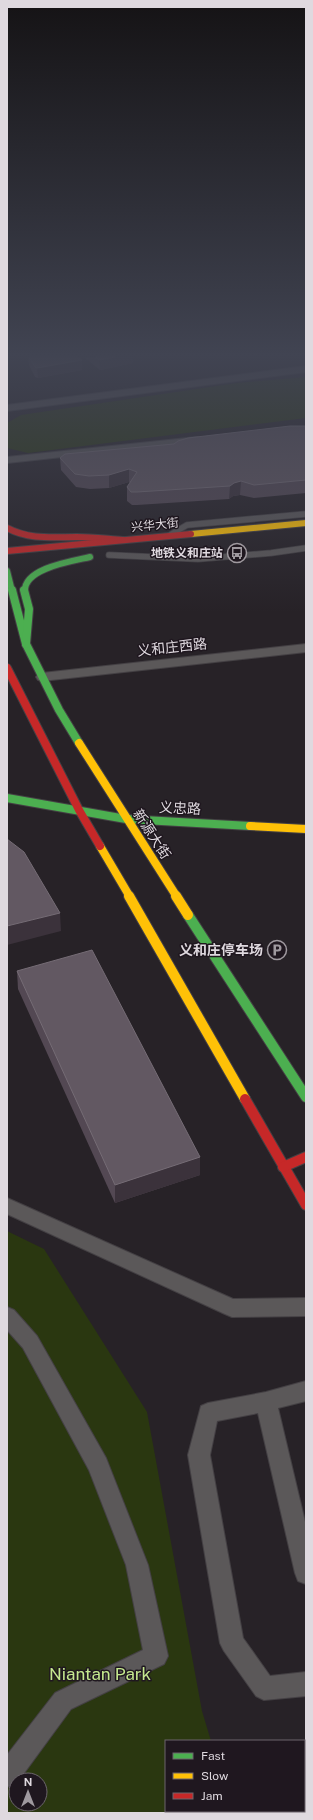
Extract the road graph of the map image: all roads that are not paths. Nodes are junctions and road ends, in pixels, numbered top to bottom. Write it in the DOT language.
graph roads {
  1 [pos="176,442"];
  2 [pos="7,460"];
  3 [pos="306,514"];
  4 [pos="306,523"];
  5 [pos="7,528"];
  6 [pos="168,536"];
  7 [pos="128,540"];
  8 [pos="187,548"];
  9 [pos="306,548"];
  10 [pos="7,551"];
  11 [pos="109,555"];
  12 [pos="90,557"];
  13 [pos="37,562"];
  14 [pos="7,571"];
  15 [pos="26,644"];
  16 [pos="306,648"];
  17 [pos="7,668"];
  18 [pos="42,677"];
  19 [pos="7,798"];
  20 [pos="79,810"];
  21 [pos="126,819"];
  22 [pos="306,829"];
  23 [pos="306,1097"];
  24 [pos="306,1157"];
  25 [pos="283,1167"];
  26 [pos="306,1205"];
  27 [pos="7,1206"];
  28 [pos="306,1307"];
  29 [pos="7,1316"];
  30 [pos="306,1391"];
  31 [pos="266,1402"];
  32 [pos="306,1573"];
  33 [pos="306,1684"];
  34 [pos="7,1775"];
  1 -- 2 [label="street"];
  3 -- 6 [label="lane"];
  4 -- 6 [label="main road, 兴华大街"];
  5 -- 7 [label="main road"];
  6 -- 7 [label="main road, 兴华大街"];
  7 -- 10 [label="main road, 兴华大街"];
  8 -- 11 [label="main road, 兴华大街"];
  9 -- 11 [label="lane"];
  11 -- 12 [label="main road, 兴华大街"];
  12 -- 13 [label="main road, 兴华大街"];
  12 -- 15 [label="main road"];
  14 -- 15 [label="main road, 新源大街"];
  15 -- 18 [label="main road, 新源大街"];
  16 -- 18 [label="street, 义和庄西路"];
  17 -- 20 [label="main road"];
  18 -- 21 [label="main road, 新源大街"];
  19 -- 20 [label="main road, 义忠路"];
  20 -- 21 [label="main road, 义忠路"];
  20 -- 25 [label="main road"];
  21 -- 22 [label="main road, 义忠路"];
  21 -- 23 [label="main road, 新源大街"];
  24 -- 25 [label="main road"];
  25 -- 26 [label="main road"];
  27 -- 28 [label="street"];
  29 -- 34 [label="street"];
  30 -- 31 [label="street"];
  31 -- 32 [label="street"];
  31 -- 33 [label="street"];
}
